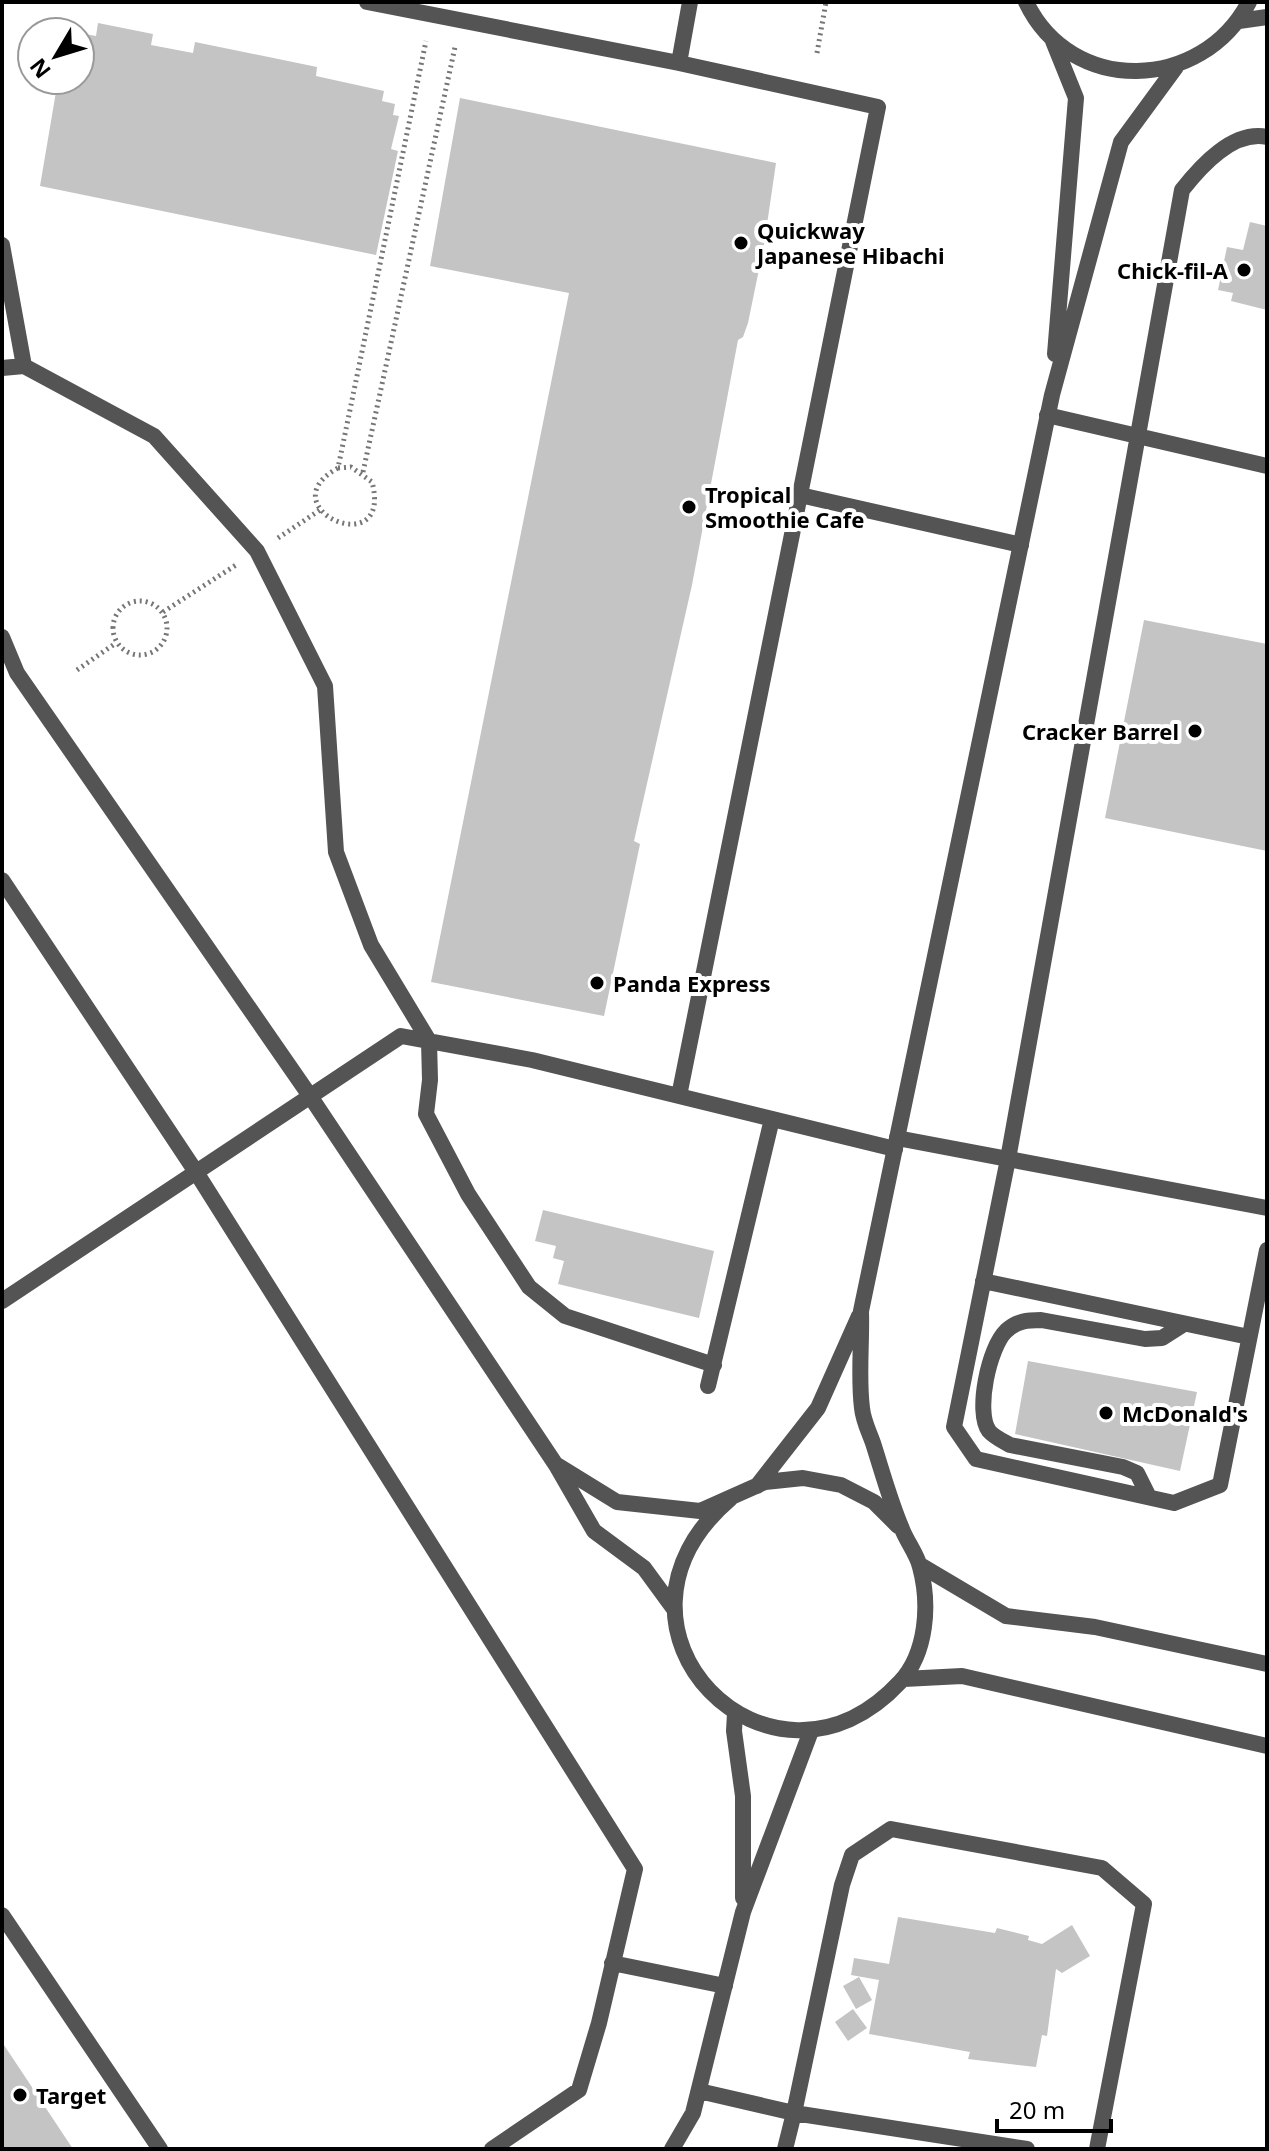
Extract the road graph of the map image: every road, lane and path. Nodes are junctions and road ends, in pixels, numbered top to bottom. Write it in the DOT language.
graph roads {
  1 [pos="367,2"];
  2 [pos="690,2"];
  3 [pos="826,2"];
  4 [pos="1017,2"];
  5 [pos="1026,2"];
  6 [pos="1249,2"];
  7 [pos="431,14"];
  8 [pos="1267,17"];
  9 [pos="1033,18"];
  10 [pos="461,21"];
  11 [pos="1239,21"];
  12 [pos="1053,41"];
  13 [pos="817,53"];
  14 [pos="679,63"];
  15 [pos="1176,67"];
  16 [pos="1267,137"];
  17 [pos="2,245"];
  18 [pos="24,366"];
  19 [pos="2,368"];
  20 [pos="1052,395"];
  21 [pos="1047,415"];
  22 [pos="1137,438"];
  23 [pos="1267,466"];
  24 [pos="338,468"];
  25 [pos="363,472"];
  26 [pos="800,495"];
  27 [pos="1021,545"];
  28 [pos="2,637"];
  29 [pos="116,643"];
  30 [pos="77,670"];
  31 [pos="2,880"];
  32 [pos="429,1041"];
  33 [pos="310,1096"];
  34 [pos="679,1096"];
  35 [pos="772,1119"];
  36 [pos="896,1144"];
  37 [pos="1008,1159"];
  38 [pos="196,1172"];
  39 [pos="1267,1208"];
  40 [pos="1267,1250"];
  41 [pos="983,1281"];
  42 [pos="2,1301"];
  43 [pos="861,1311"];
  44 [pos="1184,1324"];
  45 [pos="1249,1337"];
  46 [pos="714,1365"];
  47 [pos="708,1386"];
  48 [pos="556,1465"];
  49 [pos="757,1486"];
  50 [pos="1149,1497"];
  51 [pos="730,1499"];
  52 [pos="902,1529"];
  53 [pos="920,1565"];
  54 [pos="674,1609"];
  55 [pos="1267,1664"];
  56 [pos="904,1679"];
  57 [pos="735,1713"];
  58 [pos="811,1731"];
  59 [pos="1267,1746"];
  60 [pos="743,1912"];
  61 [pos="2,1915"];
  62 [pos="612,1963"];
  63 [pos="725,1986"];
  64 [pos="699,2091"];
  65 [pos="794,2113"];
  66 [pos="160,2149"];
  67 [pos="492,2149"];
  68 [pos="672,2149"];
  69 [pos="785,2149"];
  70 [pos="1027,2149"];
  71 [pos="1097,2149"];
  1 -- 7 [label="street"];
  2 -- 14 [label="street"];
  3 -- 13 [label="path"];
  4 -- 9 [label="street"];
  5 -- 9 [label="street"];
  6 -- 11 [label="street"];
  7 -- 10 [label="street"];
  7 -- 24 [label="path"];
  8 -- 11 [label="street"];
  9 -- 12 [label="street"];
  10 -- 14 [label="street"];
  10 -- 25 [label="path"];
  11 -- 15 [label="street"];
  12 -- 15 [label="street"];
  12 -- 20 [label="street"];
  14 -- 26 [label="street"];
  15 -- 20 [label="street"];
  16 -- 22 [label="street"];
  17 -- 18 [label="street"];
  18 -- 19 [label="street"];
  18 -- 32 [label="street"];
  20 -- 21 [label="street"];
  21 -- 22 [label="street"];
  21 -- 27 [label="street"];
  22 -- 23 [label="street"];
  22 -- 37 [label="street"];
  24 -- 25 [label="path"];
  24 -- 25 [label="path"];
  26 -- 27 [label="street"];
  26 -- 34 [label="street"];
  27 -- 36 [label="street"];
  28 -- 33 [label="street"];
  29 -- 29 [label="path"];
  29 -- 30 [label="path"];
  31 -- 38 [label="street"];
  32 -- 33 [label="street"];
  32 -- 34 [label="street"];
  32 -- 46 [label="street"];
  33 -- 38 [label="street"];
  33 -- 48 [label="street"];
  34 -- 35 [label="street"];
  35 -- 36 [label="street"];
  35 -- 46 [label="street"];
  36 -- 37 [label="street"];
  36 -- 43 [label="street"];
  37 -- 39 [label="street"];
  37 -- 41 [label="street"];
  38 -- 42 [label="street"];
  38 -- 62 [label="street"];
  40 -- 45 [label="street"];
  41 -- 44 [label="street"];
  41 -- 50 [label="street"];
  43 -- 49 [label="street"];
  43 -- 52 [label="street"];
  44 -- 45 [label="street"];
  44 -- 50 [label="street"];
  45 -- 50 [label="street"];
  46 -- 47 [label="street"];
  48 -- 51 [label="street"];
  48 -- 54 [label="street"];
  49 -- 51 [label="street"];
  49 -- 52 [label="street"];
  51 -- 54 [label="street"];
  52 -- 53 [label="street"];
  53 -- 55 [label="street"];
  53 -- 56 [label="street"];
  54 -- 57 [label="street"];
  56 -- 58 [label="street"];
  56 -- 59 [label="street"];
  57 -- 58 [label="street"];
  57 -- 60 [label="street"];
  58 -- 60 [label="street"];
  60 -- 63 [label="street"];
  61 -- 66 [label="street"];
  62 -- 63 [label="street"];
  62 -- 67 [label="street"];
  63 -- 64 [label="street"];
  64 -- 65 [label="street"];
  64 -- 68 [label="street"];
  65 -- 69 [label="street"];
  65 -- 70 [label="street"];
  65 -- 71 [label="street"];
}
